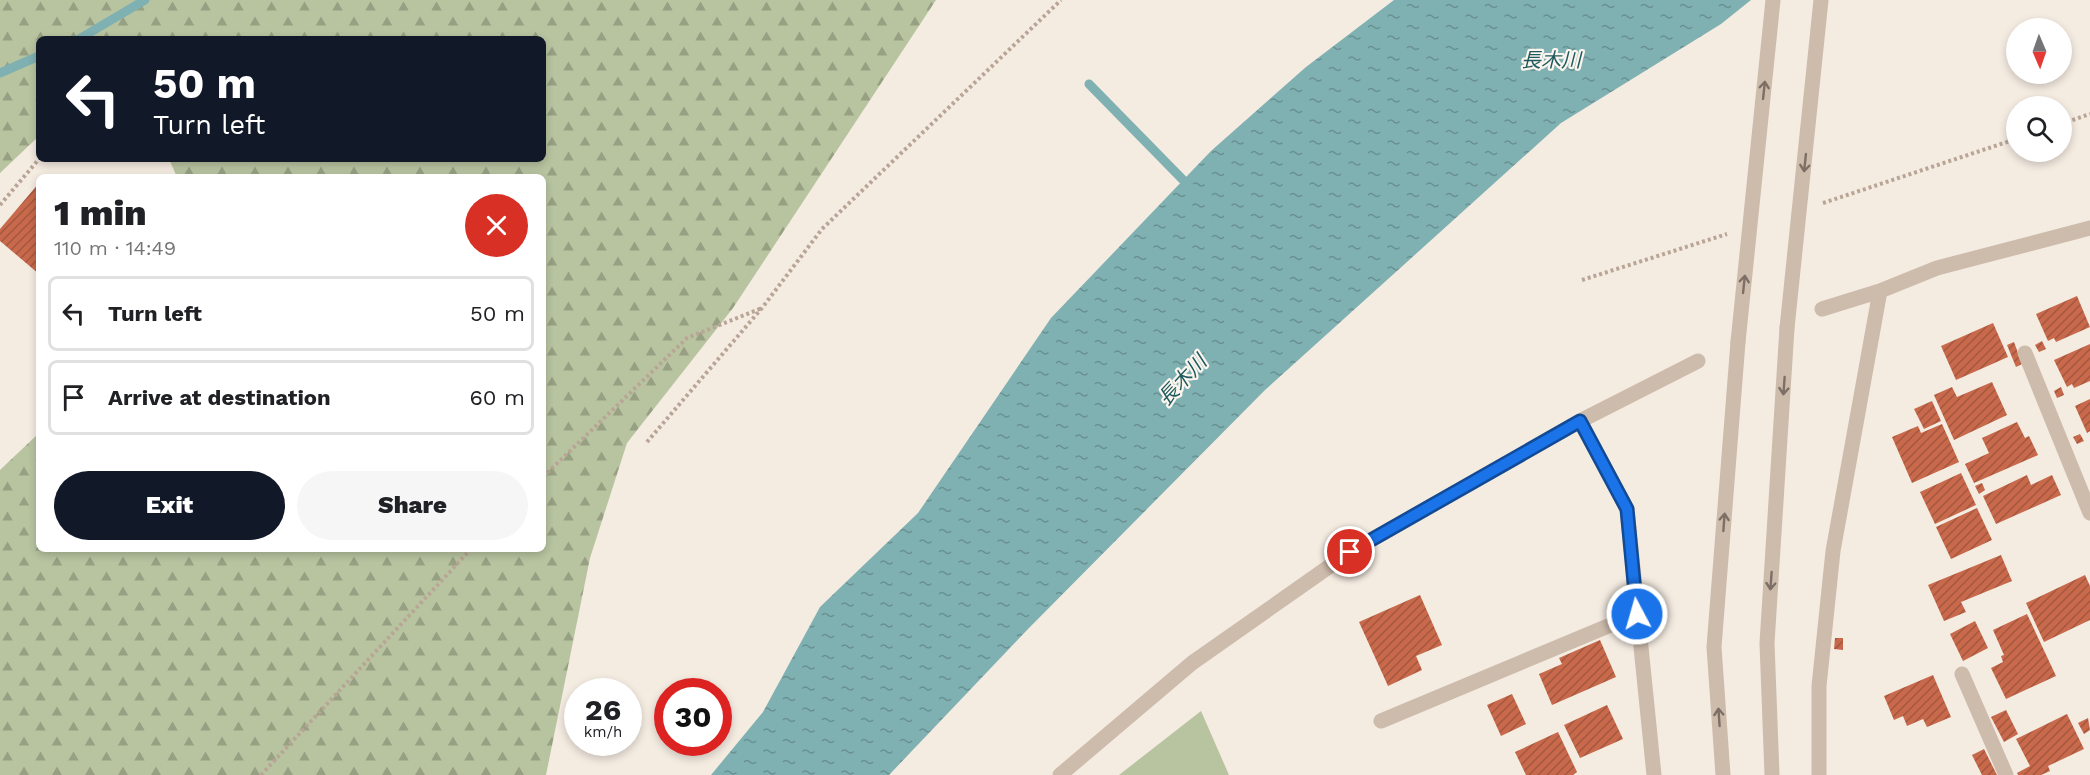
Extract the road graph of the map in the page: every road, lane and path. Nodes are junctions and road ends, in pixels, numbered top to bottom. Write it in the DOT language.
graph roads {
  1 [pos="1061,0"];
  2 [pos="1773,0"];
  3 [pos="1821,0"];
  4 [pos="2090,114"];
  5 [pos="2072,120"];
  6 [pos="36,162"];
  7 [pos="0,205"];
  8 [pos="2090,228"];
  9 [pos="1880,291"];
  10 [pos="762,308"];
  11 [pos="1822,309"];
  12 [pos="2025,353"];
  13 [pos="1698,360"];
  14 [pos="1580,421"];
  15 [pos="647,442"];
  16 [pos="546,474"];
  17 [pos="2090,513"];
  18 [pos="468,552"];
  19 [pos="1637,614"];
  20 [pos="1962,674"];
  21 [pos="1382,721"];
  22 [pos="261,775"];
  23 [pos="1060,775"];
  24 [pos="1654,775"];
  25 [pos="1723,775"];
  26 [pos="1772,775"];
  27 [pos="1819,775"];
  28 [pos="2006,775"];
  1 -- 10 [label="path"];
  25 -- 2 [label="street, one-way, bridge"];
  3 -- 26 [label="street, one-way, bridge"];
  4 -- 5 [label="path"];
  6 -- 7 [label="path"];
  8 -- 9 [label="street"];
  9 -- 11 [label="street"];
  9 -- 27 [label="street"];
  10 -- 15 [label="path"];
  10 -- 16 [label="path"];
  12 -- 17 [label="street"];
  13 -- 14 [label="street"];
  14 -- 19 [label="street"];
  14 -- 23 [label="street"];
  18 -- 22 [label="path"];
  19 -- 21 [label="street"];
  19 -- 24 [label="street"];
  20 -- 28 [label="street"];
}
